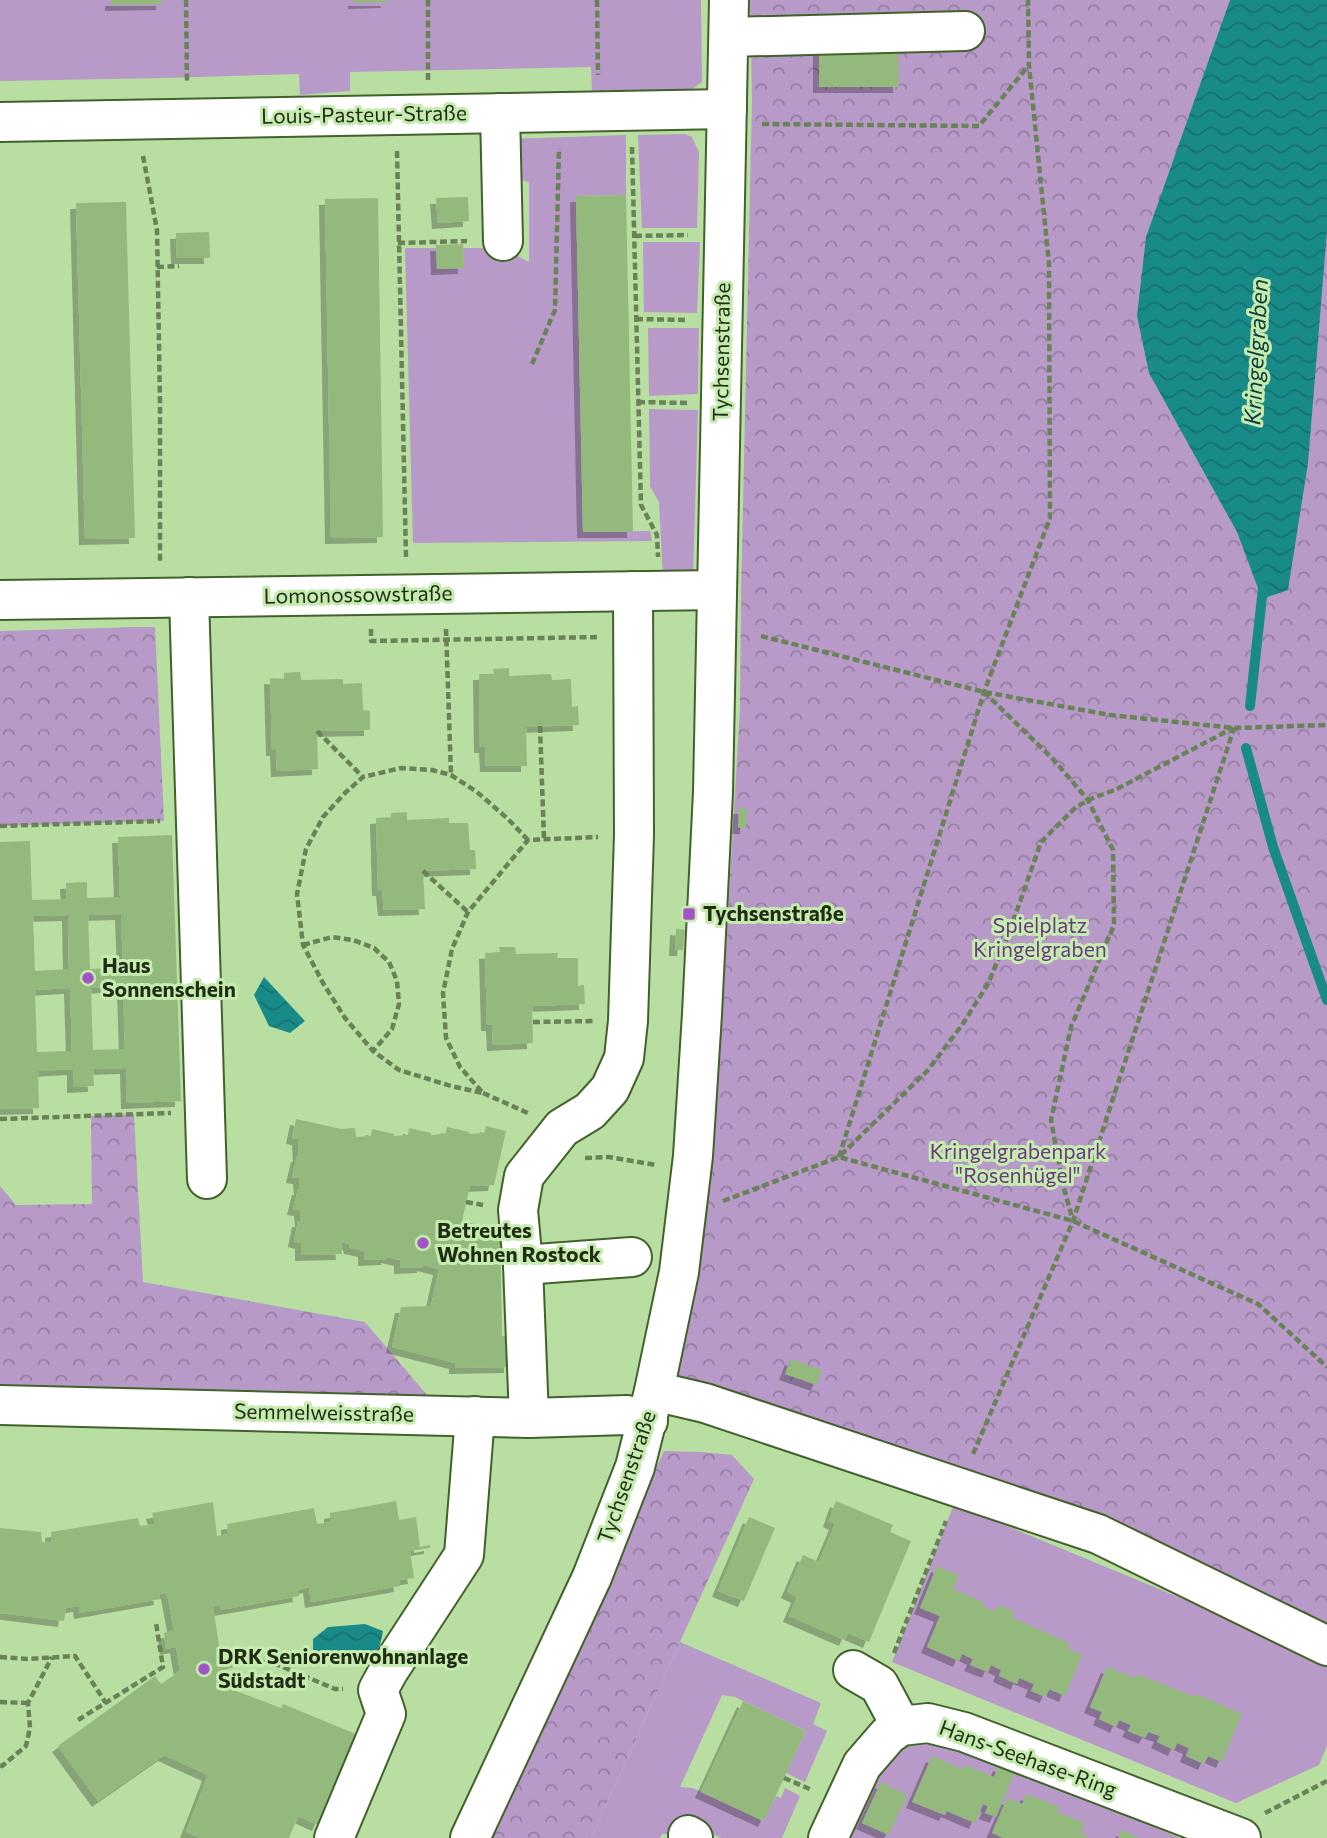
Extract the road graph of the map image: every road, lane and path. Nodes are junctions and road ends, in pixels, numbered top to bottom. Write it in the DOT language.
graph roads {
  1 [pos="186,0"];
  2 [pos="428,0"];
  3 [pos="597,0"];
  4 [pos="1027,0"];
  5 [pos="729,19"];
  6 [pos="965,31"];
  7 [pos="1029,65"];
  8 [pos="727,108"];
  9 [pos="615,111"];
  10 [pos="560,112"];
  11 [pos="500,113"];
  12 [pos="412,114"];
  13 [pos="188,119"];
  14 [pos="137,120"];
  15 [pos="0,122"];
  16 [pos="694,235"];
  17 [pos="635,236"];
  18 [pos="503,241"];
  19 [pos="398,243"];
  20 [pos="157,267"];
  21 [pos="179,267"];
  22 [pos="636,319"];
  23 [pos="691,320"];
  24 [pos="532,365"];
  25 [pos="638,402"];
  26 [pos="690,403"];
  27 [pos="707,590"];
  28 [pos="646,591"];
  29 [pos="388,594"];
  30 [pos="175,598"];
  31 [pos="0,600"];
  32 [pos="761,636"];
  33 [pos="632,637"];
  34 [pos="447,650"];
  35 [pos="984,692"];
  36 [pos="1327,725"];
  37 [pos="540,726"];
  38 [pos="1234,728"];
  39 [pos="317,731"];
  40 [pos="451,775"];
  41 [pos="363,777"];
  42 [pos="1088,800"];
  43 [pos="196,820"];
  44 [pos="0,826"];
  45 [pos="634,835"];
  46 [pos="544,839"];
  47 [pos="528,840"];
  48 [pos="422,871"];
  49 [pos="468,912"];
  50 [pos="303,945"];
  51 [pos="628,1021"];
  52 [pos="533,1022"];
  53 [pos="373,1051"];
  54 [pos="482,1093"];
  55 [pos="205,1112"];
  56 [pos="0,1119"];
  57 [pos="570,1144"];
  58 [pos="839,1157"];
  59 [pos="658,1165"];
  60 [pos="207,1179"];
  61 [pos="686,1216"];
  62 [pos="1073,1221"];
  63 [pos="632,1257"];
  64 [pos="523,1265"];
  65 [pos="1327,1367"];
  66 [pos="0,1405"];
  67 [pos="651,1406"];
  68 [pos="475,1416"];
  69 [pos="529,1418"];
  70 [pos="959,1487"];
  71 [pos="156,1623"];
  72 [pos="1327,1646"];
  73 [pos="0,1657"];
  74 [pos="53,1657"];
  75 [pos="891,1660"];
  76 [pos="232,1662"];
  77 [pos="853,1670"];
  78 [pos="378,1690"];
  79 [pos="0,1702"];
  80 [pos="29,1703"];
  81 [pos="106,1703"];
  82 [pos="78,1720"];
  83 [pos="901,1726"];
  84 [pos="0,1765"];
  85 [pos="784,1779"];
  86 [pos="1327,1782"];
  87 [pos="823,1795"];
  88 [pos="1234,1835"];
  89 [pos="334,1838"];
  90 [pos="470,1838"];
  91 [pos="828,1838"];
  1 -- 13 [label="path"];
  2 -- 12 [label="path"];
  3 -- 9 [label="path"];
  4 -- 7 [label="path"];
  5 -- 6 [label="street"];
  5 -- 8 [label="street, Tychsenstraße"];
  7 -- 8 [label="path"];
  7 -- 35 [label="path"];
  8 -- 9 [label="street, Louis-Pasteur-Straße"];
  8 -- 27 [label="street, Tychsenstraße"];
  9 -- 10 [label="street, Louis-Pasteur-Straße"];
  9 -- 17 [label="path"];
  10 -- 11 [label="street, Louis-Pasteur-Straße"];
  10 -- 24 [label="path"];
  11 -- 12 [label="street, Louis-Pasteur-Straße"];
  11 -- 18 [label="street"];
  12 -- 13 [label="street, Louis-Pasteur-Straße"];
  12 -- 19 [label="path"];
  13 -- 14 [label="street, Louis-Pasteur-Straße"];
  14 -- 15 [label="street, Louis-Pasteur-Straße"];
  14 -- 20 [label="path"];
  16 -- 17 [label="path"];
  17 -- 22 [label="path"];
  18 -- 19 [label="path"];
  19 -- 29 [label="path"];
  20 -- 21 [label="path"];
  20 -- 30 [label="path"];
  22 -- 23 [label="path"];
  22 -- 25 [label="path"];
  25 -- 26 [label="path"];
  25 -- 28 [label="path"];
  27 -- 28 [label="street, Lomonossowstraße"];
  27 -- 61 [label="street, Tychsenstraße"];
  28 -- 29 [label="street, Lomonossowstraße"];
  28 -- 33 [label="street"];
  29 -- 30 [label="street, Lomonossowstraße"];
  29 -- 33 [label="path"];
  30 -- 31 [label="street, Lomonossowstraße"];
  30 -- 43 [label="street"];
  32 -- 35 [label="path"];
  33 -- 45 [label="street"];
  34 -- 40 [label="path"];
  35 -- 38 [label="path"];
  35 -- 42 [label="path"];
  35 -- 58 [label="path"];
  36 -- 38 [label="path"];
  37 -- 46 [label="path"];
  38 -- 42 [label="path"];
  38 -- 62 [label="path"];
  39 -- 41 [label="path"];
  40 -- 41 [label="path"];
  40 -- 47 [label="path"];
  41 -- 50 [label="path"];
  42 -- 58 [label="path"];
  42 -- 62 [label="path"];
  43 -- 44 [label="path"];
  43 -- 55 [label="street"];
  45 -- 46 [label="path"];
  45 -- 51 [label="street"];
  46 -- 47 [label="path"];
  47 -- 49 [label="path"];
  48 -- 49 [label="path"];
  49 -- 54 [label="path"];
  50 -- 53 [label="path"];
  50 -- 53 [label="path"];
  51 -- 52 [label="path"];
  51 -- 57 [label="street"];
  53 -- 54 [label="path"];
  54 -- 57 [label="path"];
  55 -- 56 [label="path"];
  55 -- 60 [label="street"];
  57 -- 59 [label="path"];
  57 -- 64 [label="street"];
  58 -- 61 [label="path"];
  58 -- 62 [label="path"];
  61 -- 67 [label="street, Tychsenstraße"];
  62 -- 65 [label="path"];
  62 -- 70 [label="path"];
  63 -- 64 [label="street"];
  64 -- 69 [label="street"];
  66 -- 68 [label="street, Semmelweisstraße"];
  67 -- 69 [label="street, Semmelweisstraße"];
  67 -- 70 [label="street, Semmelweisstraße"];
  67 -- 90 [label="street, Tychsenstraße"];
  68 -- 69 [label="street, Semmelweisstraße"];
  68 -- 78 [label="street"];
  70 -- 72 [label="street, Semmelweisstraße"];
  70 -- 75 [label="path"];
  71 -- 81 [label="path"];
  73 -- 74 [label="path"];
  74 -- 80 [label="path"];
  74 -- 81 [label="path"];
  76 -- 78 [label="path"];
  77 -- 83 [label="street"];
  78 -- 89 [label="street"];
  79 -- 80 [label="path"];
  80 -- 84 [label="path"];
  81 -- 82 [label="path"];
  83 -- 88 [label="street, Hans-Seehase-Ring"];
  83 -- 91 [label="street"];
  85 -- 87 [label="path"];
  86 -- 88 [label="path"];
}
